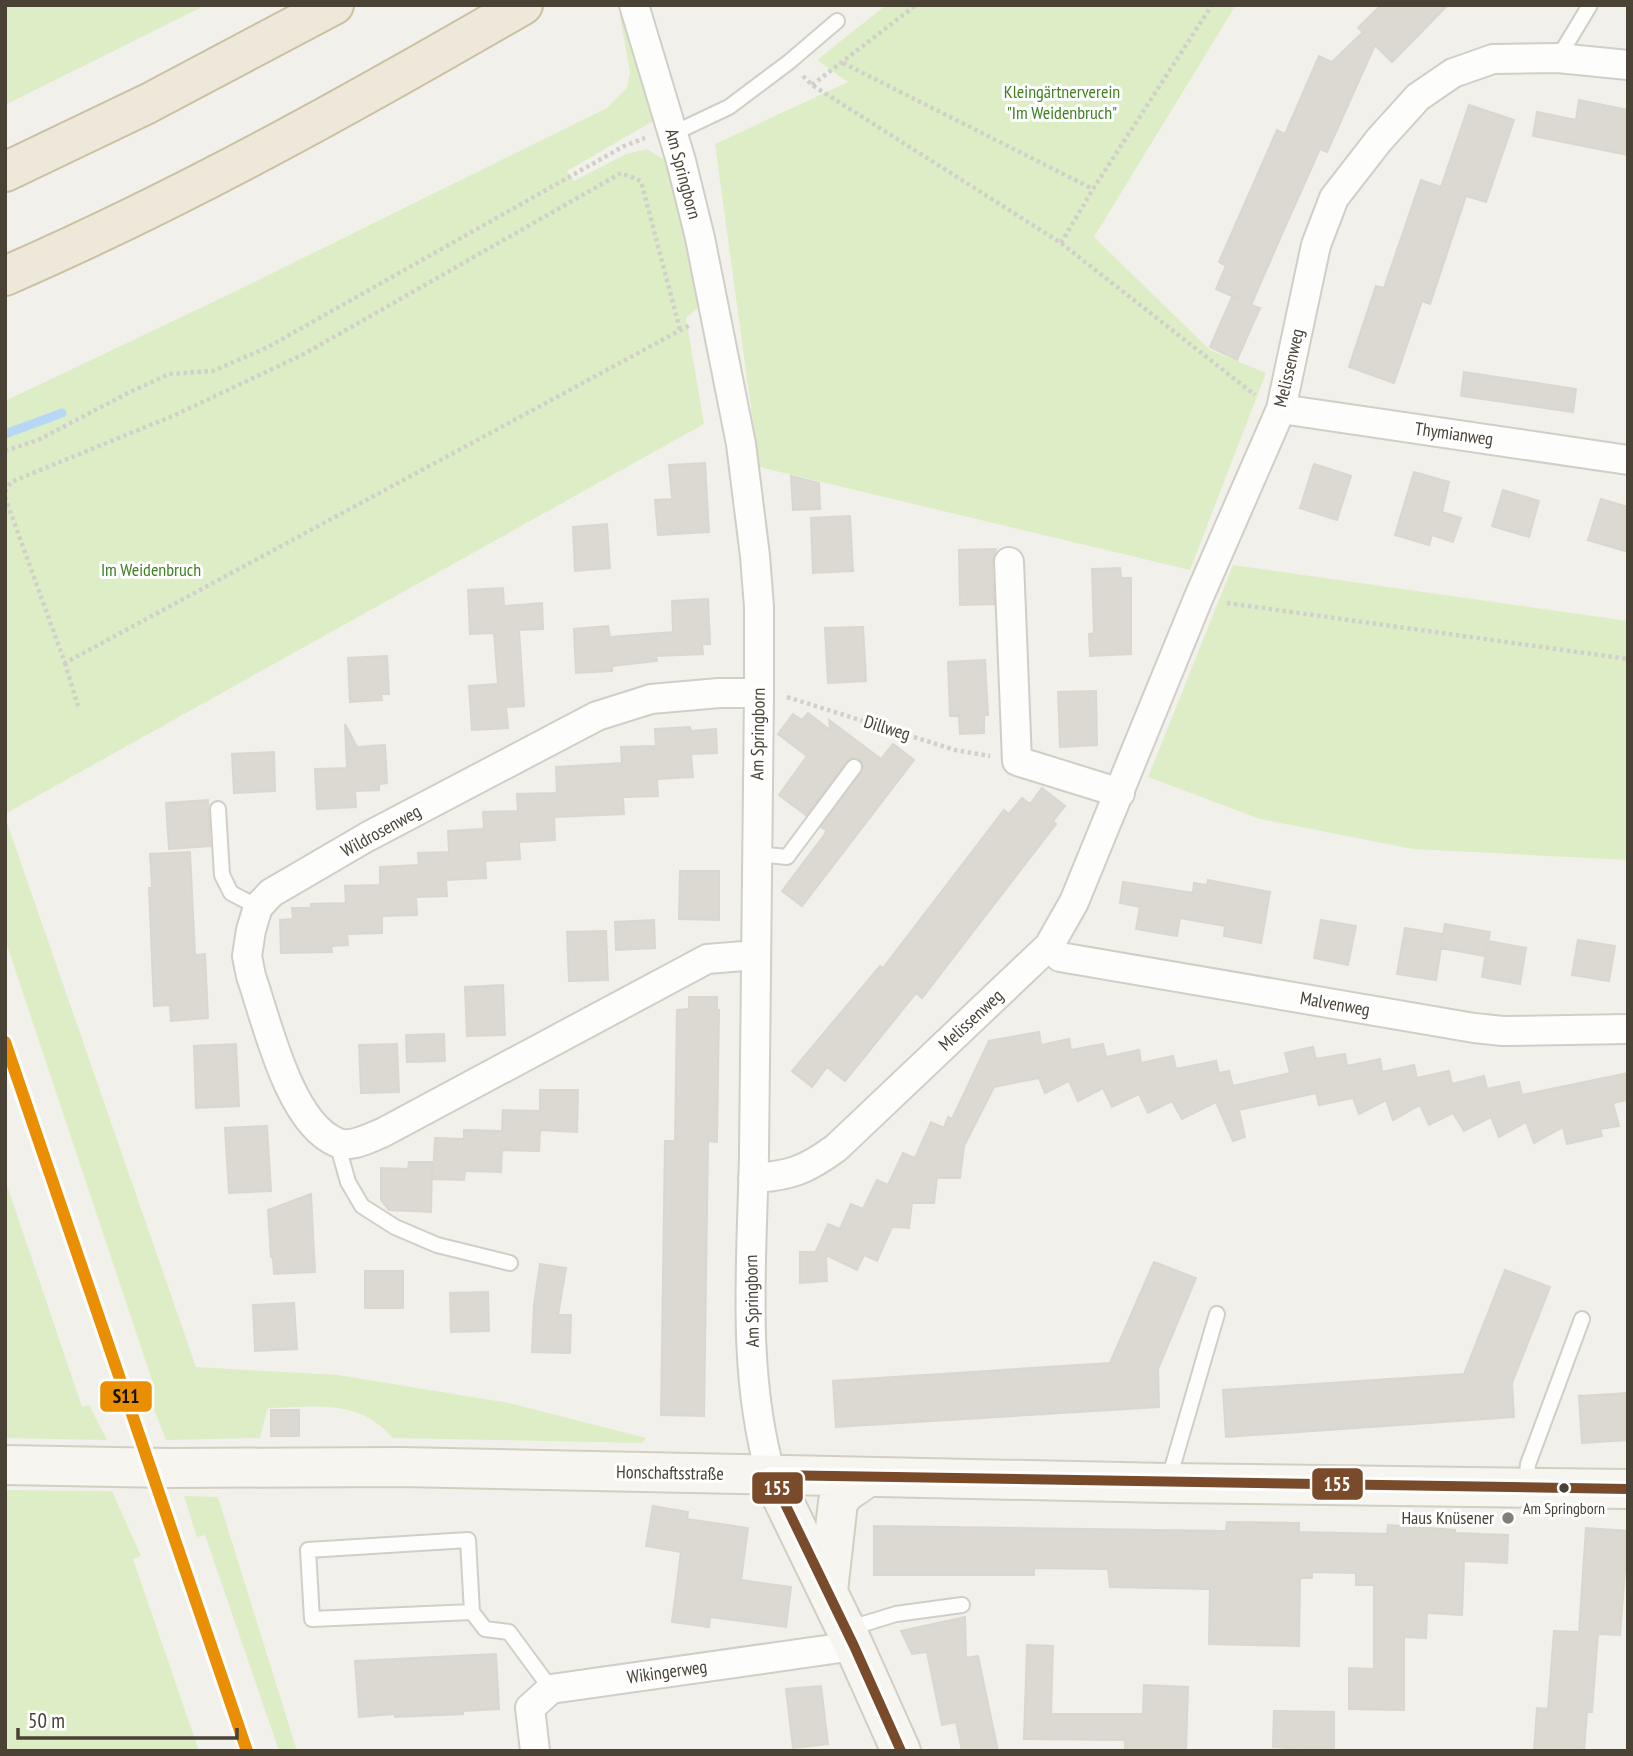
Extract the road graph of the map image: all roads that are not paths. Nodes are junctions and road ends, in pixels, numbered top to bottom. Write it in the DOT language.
graph roads {
  1 [pos="334,5"];
  2 [pos="523,5"];
  3 [pos="634,5"];
  4 [pos="1590,5"];
  5 [pos="837,22"];
  6 [pos="1558,58"];
  7 [pos="1628,65"];
  8 [pos="673,134"];
  9 [pos="5,172"];
  10 [pos="5,276"];
  11 [pos="1281,409"];
  12 [pos="1628,460"];
  13 [pos="1009,562"];
  14 [pos="759,693"];
  15 [pos="854,767"];
  16 [pos="1120,793"];
  17 [pos="218,809"];
  18 [pos="757,854"];
  19 [pos="258,907"];
  20 [pos="1049,946"];
  21 [pos="756,955"];
  22 [pos="1628,1029"];
  23 [pos="337,1143"];
  24 [pos="753,1178"];
  25 [pos="510,1263"];
  26 [pos="1217,1314"];
  27 [pos="1581,1319"];
  28 [pos="5,1465"];
  29 [pos="771,1475"];
  30 [pos="868,1477"];
  31 [pos="1167,1483"];
  32 [pos="1526,1487"];
  33 [pos="1628,1489"];
  34 [pos="828,1594"];
  35 [pos="962,1605"];
  36 [pos="472,1612"];
  37 [pos="850,1637"];
  38 [pos="551,1689"];
  39 [pos="535,1751"];
  40 [pos="901,1751"];
  1 -- 9 [label="highway"];
  2 -- 10 [label="highway"];
  3 -- 8 [label="street, Am Springborn"];
  4 -- 6 [label="lane"];
  5 -- 8 [label="lane"];
  6 -- 7 [label="street, Melissenweg"];
  6 -- 11 [label="street, Melissenweg"];
  8 -- 14 [label="street, Am Springborn"];
  11 -- 12 [label="street, Thymianweg"];
  11 -- 16 [label="street, Melissenweg"];
  13 -- 16 [label="street"];
  14 -- 18 [label="street, Am Springborn"];
  14 -- 19 [label="street, Wildrosenweg"];
  15 -- 18 [label="lane"];
  16 -- 20 [label="street, Melissenweg"];
  17 -- 19 [label="lane"];
  18 -- 21 [label="street, Am Springborn"];
  19 -- 23 [label="street"];
  20 -- 22 [label="street, Malvenweg"];
  20 -- 24 [label="street, Melissenweg"];
  21 -- 23 [label="street"];
  21 -- 24 [label="street, Am Springborn"];
  23 -- 25 [label="lane"];
  24 -- 29 [label="street, Am Springborn"];
  26 -- 31 [label="lane"];
  27 -- 32 [label="lane"];
  28 -- 29 [label="street, Honschaftsstraße"];
  29 -- 30 [label="street, Honschaftsstraße"];
  29 -- 34 [label="street"];
  30 -- 31 [label="street, Honschaftsstraße"];
  30 -- 34 [label="street"];
  31 -- 32 [label="street, Honschaftsstraße"];
  32 -- 33 [label="street, Honschaftsstraße"];
  34 -- 37 [label="street"];
  35 -- 37 [label="lane"];
  36 -- 36 [label="lane"];
  36 -- 38 [label="lane"];
  37 -- 38 [label="street, Wikingerweg"];
  37 -- 40 [label="street"];
  38 -- 39 [label="street"];
}
